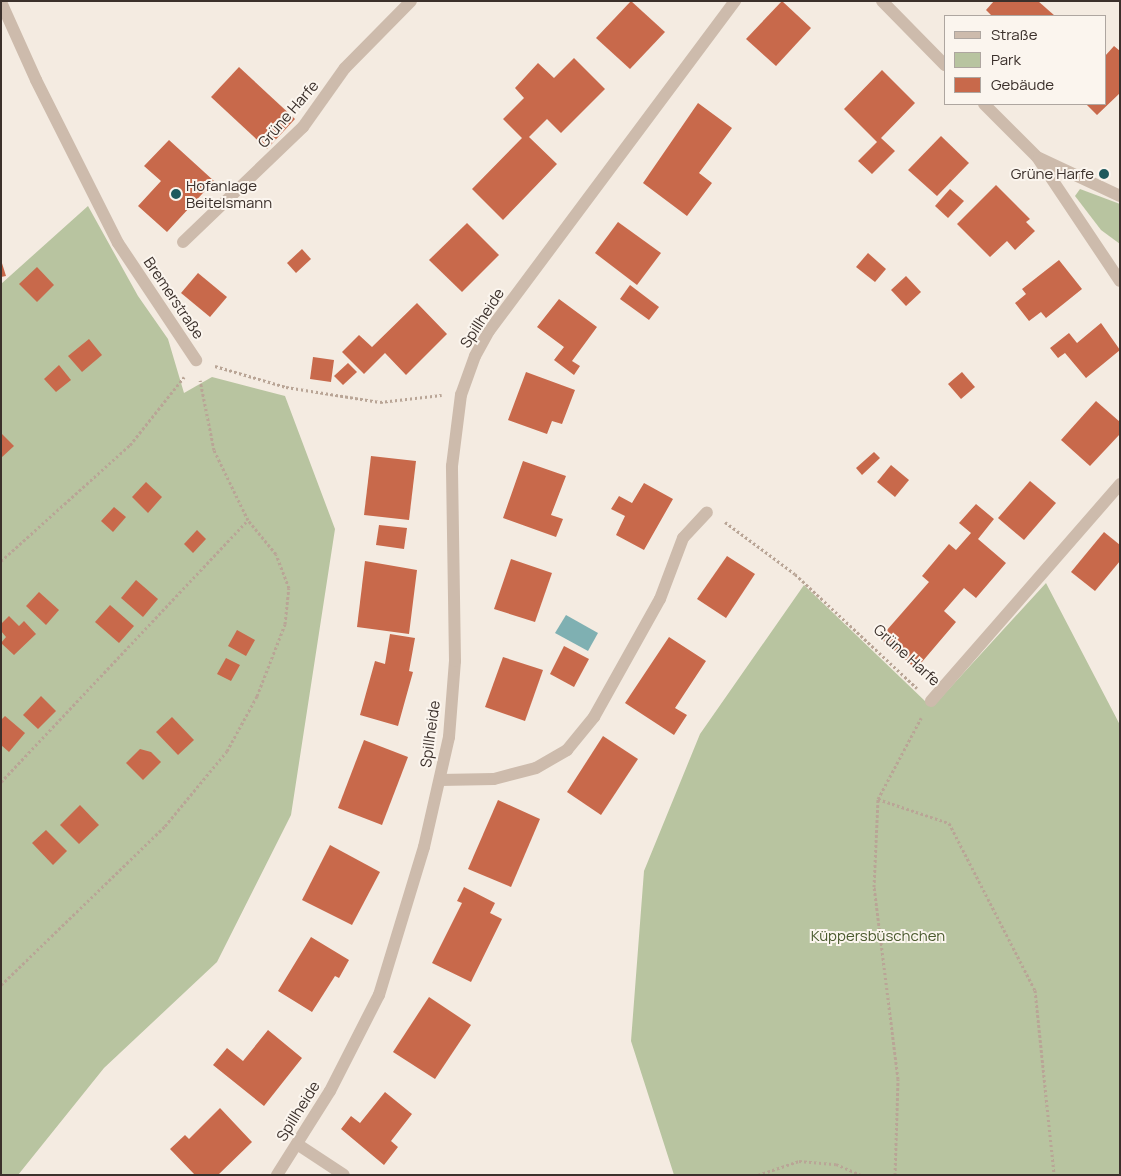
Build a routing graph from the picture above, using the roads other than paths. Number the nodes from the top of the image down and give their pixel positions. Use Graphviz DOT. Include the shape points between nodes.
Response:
graph roads {
  1 [pos="411,1"];
  2 [pos="735,1"];
  3 [pos="882,1"];
  4 [pos="1,2"];
  5 [pos="944,63"];
  6 [pos="985,105"];
  7 [pos="1037,157"];
  8 [pos="1120,196"];
  9 [pos="183,242"];
  10 [pos="1118,273"];
  11 [pos="196,360"];
  12 [pos="1120,484"];
  13 [pos="707,512"];
  14 [pos="930,701"];
  15 [pos="440,780"];
  16 [pos="297,1144"];
  17 [pos="277,1175"];
  18 [pos="344,1175"];
  1 -- 9 [label="street, Grüne Harfe" via="346,68 303,127"];
  2 -- 15 [label="street, Spillheide" via="489,331 475,356 462,395 450,508 455,661 449,737"];
  3 -- 5 [label="street"];
  4 -- 11 [label="street, Bremerstraße" via="36,80 118,243"];
  6 -- 7 [label="street"];
  7 -- 8 [label="street"];
  7 -- 10 [label="street"];
  12 -- 14 [label="street, Grüne Harfe"];
  13 -- 15 [label="street, Spillheide" via="683,538 656,608 594,717 567,750 536,768 494,779"];
  15 -- 16 [label="street, Spillheide" via="424,847 379,995 330,1091"];
  16 -- 17 [label="street, Spillheide"];
  16 -- 18 [label="street"];
}
